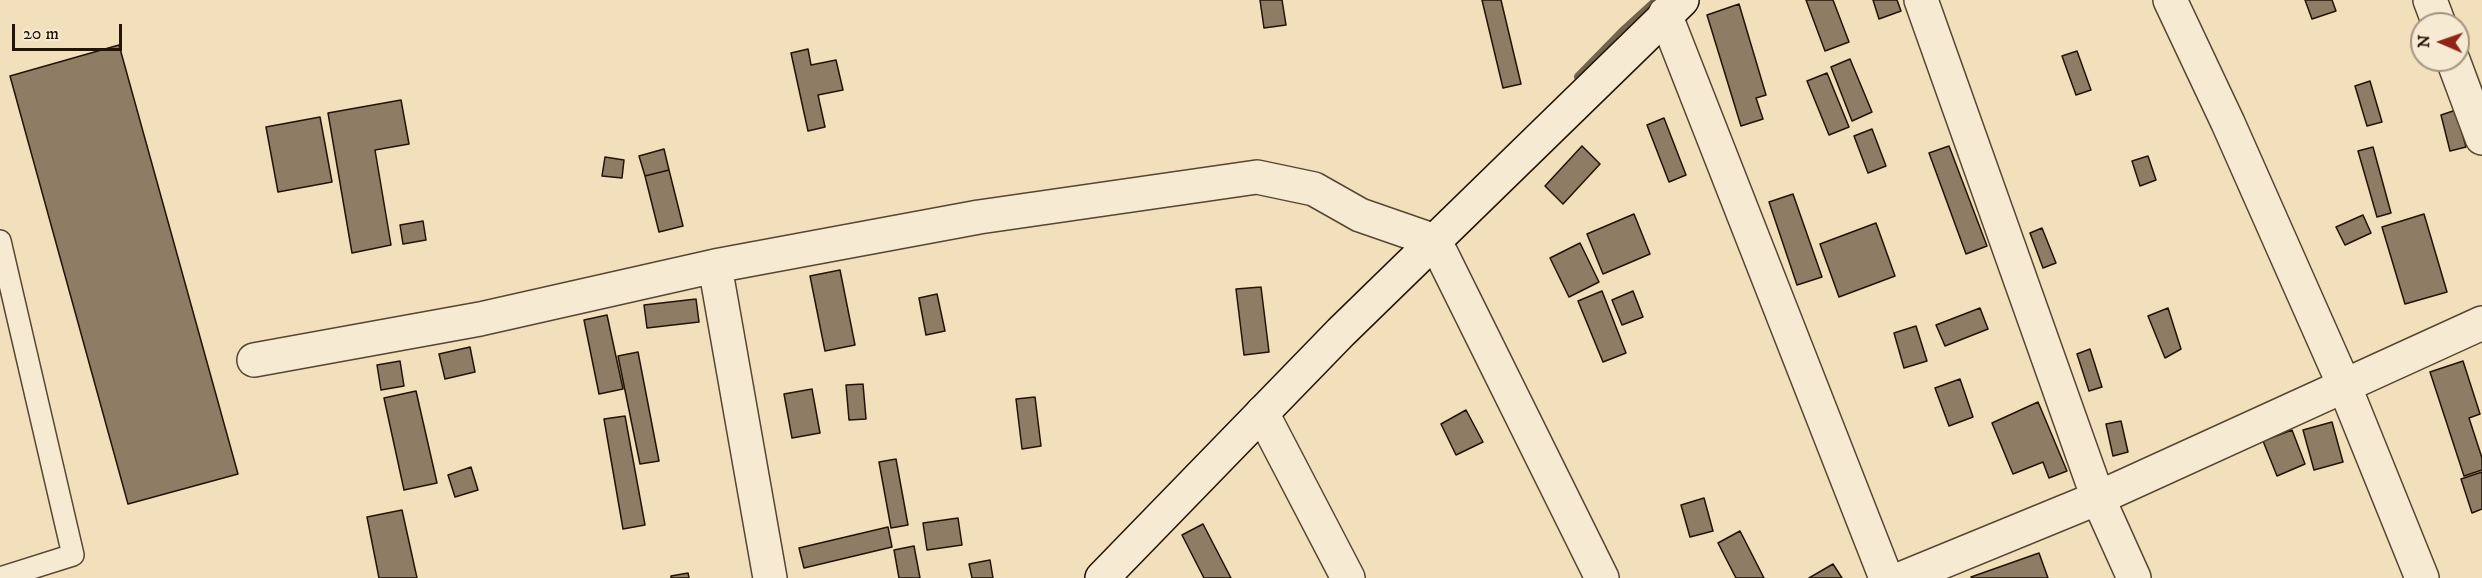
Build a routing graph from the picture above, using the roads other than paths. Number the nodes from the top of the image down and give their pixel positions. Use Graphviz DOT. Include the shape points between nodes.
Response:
graph roads {
  1 [pos="1921,0"];
  2 [pos="2170,0"];
  3 [pos="1674,7"];
  4 [pos="2457,72"];
  5 [pos="2482,138"];
  6 [pos="0,241"];
  7 [pos="1436,241"];
  8 [pos="715,266"];
  9 [pos="2482,323"];
  10 [pos="254,360"];
  11 [pos="2344,385"];
  12 [pos="1262,413"];
  13 [pos="2098,498"];
  14 [pos="0,578"];
  15 [pos="770,578"];
  16 [pos="1102,578"];
  17 [pos="1348,578"];
  18 [pos="1602,578"];
  19 [pos="1886,578"];
  20 [pos="1903,578"];
  21 [pos="2134,578"];
  22 [pos="2422,578"];
  1 -- 13 [label="street"];
  2 -- 11 [label="street"];
  3 -- 7 [label="street"];
  3 -- 19 [label="street"];
  4 -- 5 [label="street"];
  6 -- 14 [label="lane" via="73,555"];
  7 -- 8 [label="street" via="1360,214 1314,189 1257,177 979,217"];
  7 -- 12 [label="street"];
  7 -- 18 [label="street"];
  8 -- 10 [label="street" via="480,319"];
  8 -- 15 [label="street"];
  9 -- 11 [label="street"];
  11 -- 13 [label="street"];
  11 -- 22 [label="street"];
  12 -- 16 [label="street"];
  12 -- 17 [label="street"];
  13 -- 20 [label="street"];
  13 -- 21 [label="street"];
}
